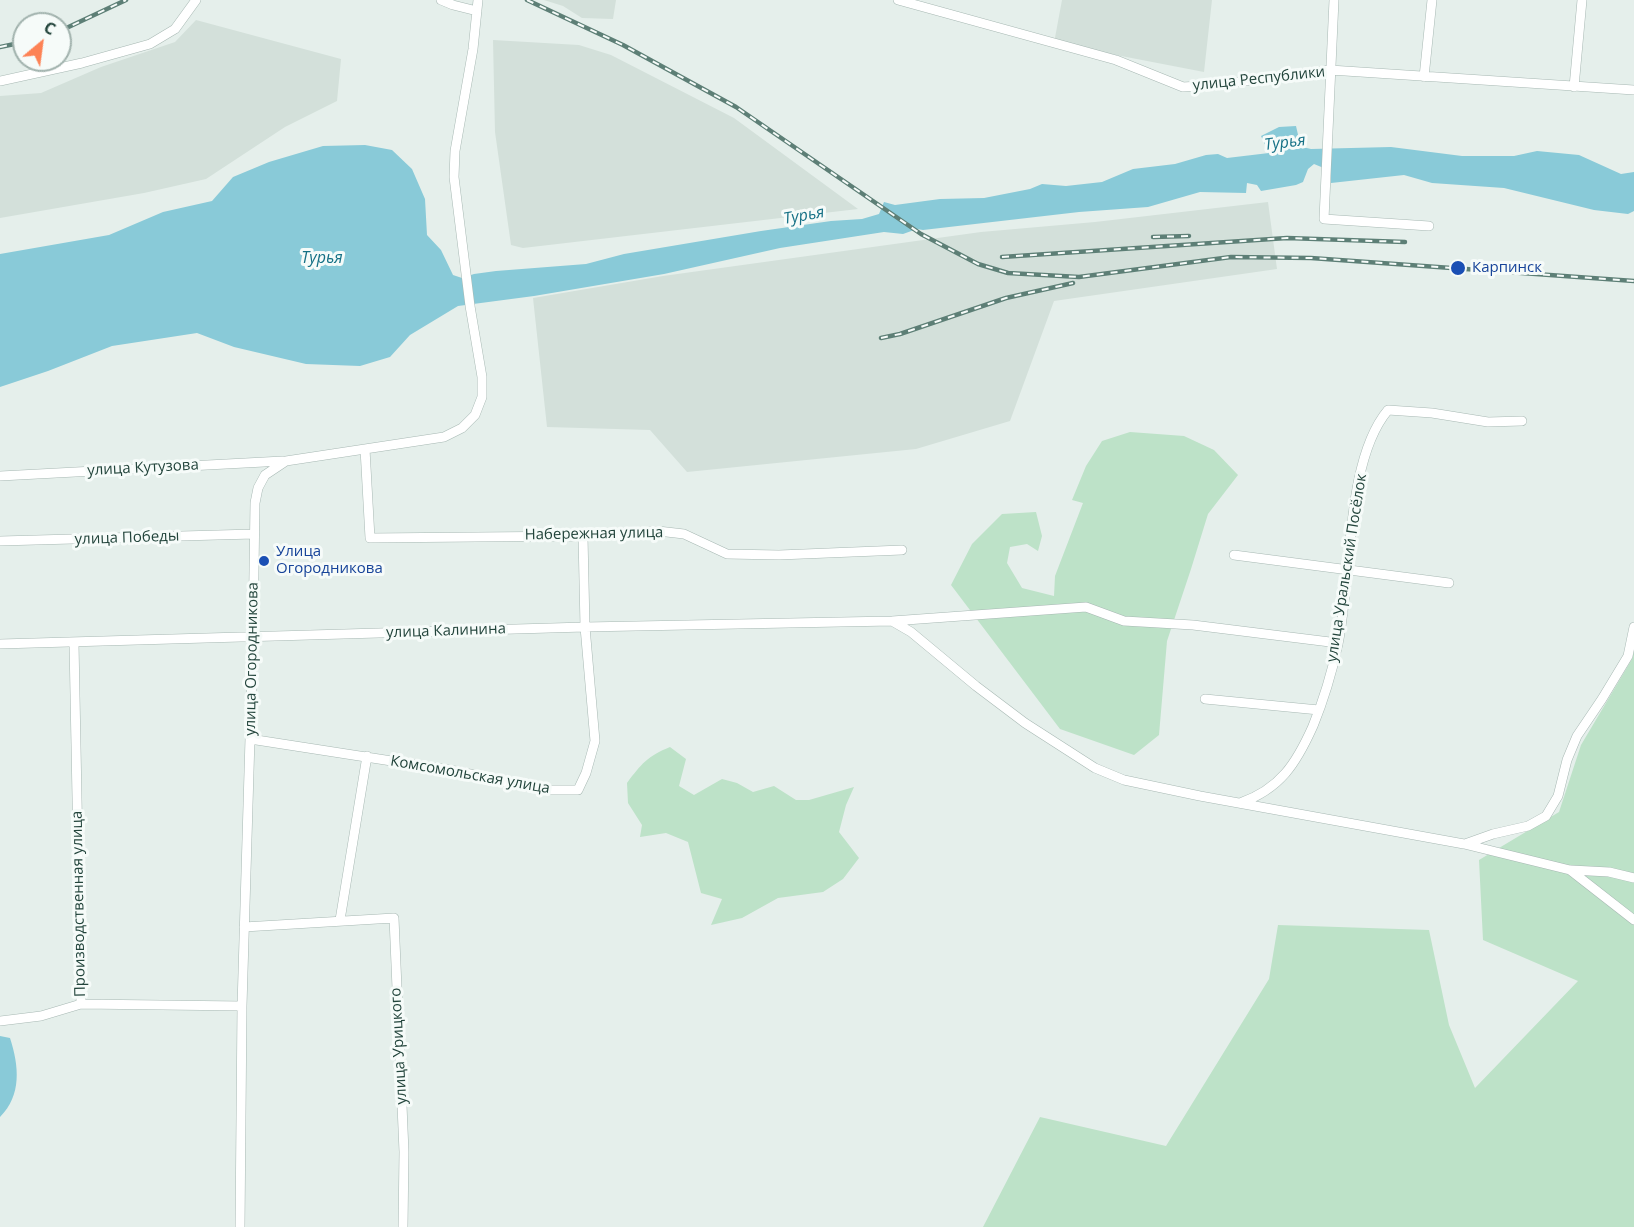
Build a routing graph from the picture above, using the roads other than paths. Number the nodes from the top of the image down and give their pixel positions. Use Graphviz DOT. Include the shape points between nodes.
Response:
graph roads {
  1 [pos="196,0"];
  2 [pos="441,0"];
  3 [pos="478,0"];
  4 [pos="898,0"];
  5 [pos="1334,0"];
  6 [pos="1432,0"];
  7 [pos="1582,0"];
  8 [pos="477,11"];
  9 [pos="1330,70"];
  10 [pos="1424,77"];
  11 [pos="0,81"];
  12 [pos="1574,87"];
  13 [pos="1634,90"];
  14 [pos="1430,226"];
  15 [pos="1522,421"];
  16 [pos="365,449"];
  17 [pos="286,461"];
  18 [pos="0,476"];
  19 [pos="254,534"];
  20 [pos="583,536"];
  21 [pos="0,541"];
  22 [pos="902,550"];
  23 [pos="1234,555"];
  24 [pos="1348,570"];
  25 [pos="1449,583"];
  26 [pos="892,621"];
  27 [pos="585,627"];
  28 [pos="1634,627"];
  29 [pos="253,638"];
  30 [pos="74,643"];
  31 [pos="1338,643"];
  32 [pos="0,644"];
  33 [pos="1205,699"];
  34 [pos="1319,710"];
  35 [pos="250,739"];
  36 [pos="368,756"];
  37 [pos="1238,803"];
  38 [pos="1464,844"];
  39 [pos="1570,870"];
  40 [pos="1634,878"];
  41 [pos="340,920"];
  42 [pos="1634,920"];
  43 [pos="244,927"];
  44 [pos="81,1004"];
  45 [pos="242,1006"];
  46 [pos="0,1021"];
  47 [pos="240,1227"];
  48 [pos="402,1227"];
  1 -- 11 [label="street" via="176,28 150,44"];
  2 -- 8 [label="street"];
  3 -- 8 [label="street, улица Огородникова"];
  4 -- 9 [label="street, улица Республики" via="1116,60 1183,87"];
  5 -- 9 [label="street"];
  6 -- 10 [label="street"];
  7 -- 12 [label="street"];
  8 -- 16 [label="street, улица Огородникова" via="454,177 482,397 475,415 462,428 444,437"];
  9 -- 10 [label="street, улица Республики"];
  9 -- 14 [label="street" via="1324,219"];
  10 -- 12 [label="street, улица Республики"];
  12 -- 13 [label="street, улица Республики"];
  15 -- 24 [label="street, улица Уральский Посёлок" via="1488,422 1388,410 1378,422 1358,482"];
  16 -- 17 [label="street, улица Огородникова"];
  16 -- 20 [label="street, Набережная улица" via="370,538"];
  17 -- 18 [label="street, улица Кутузова"];
  17 -- 19 [label="street, улица Огородникова" via="264,475 258,488"];
  19 -- 21 [label="street, улица Победы"];
  19 -- 29 [label="street, улица Огородникова"];
  20 -- 22 [label="street, Набережная улица" via="658,531 684,534 727,554"];
  20 -- 27 [label="street, Комсомольская улица"];
  23 -- 24 [label="street"];
  24 -- 25 [label="street"];
  24 -- 31 [label="street, улица Уральский Посёлок"];
  26 -- 27 [label="street, улица Калинина"];
  26 -- 31 [label="street, улица Калинина" via="1086,607 1124,621 1193,625"];
  26 -- 37 [label="street" via="1025,723 1095,768 1124,780"];
  27 -- 29 [label="street, улица Калинина"];
  27 -- 36 [label="street, Комсомольская улица" via="595,741 579,790 544,790"];
  28 -- 38 [label="street" via="1628,656 1576,736 1558,796 1546,816 1528,826"];
  29 -- 30 [label="street, улица Калинина"];
  29 -- 35 [label="street, улица Огородникова"];
  30 -- 32 [label="street, улица Калинина"];
  30 -- 44 [label="street, Производственная улица"];
  31 -- 34 [label="street, улица Уральский Посёлок"];
  33 -- 34 [label="street"];
  34 -- 37 [label="street, улица Уральский Посёлок" via="1284,776 1257,797"];
  35 -- 36 [label="street, Комсомольская улица"];
  35 -- 43 [label="street, улица Огородникова"];
  36 -- 41 [label="street"];
  37 -- 38 [label="street"];
  38 -- 39 [label="street"];
  39 -- 40 [label="street"];
  39 -- 42 [label="street"];
  41 -- 43 [label="street, улица Урицкого"];
  41 -- 48 [label="street, улица Урицкого" via="394,918 404,1152"];
  43 -- 45 [label="street, улица Огородникова"];
  44 -- 45 [label="street, Производственная улица"];
  44 -- 46 [label="street" via="41,1016"];
  45 -- 47 [label="street, улица Огородникова"];
}
